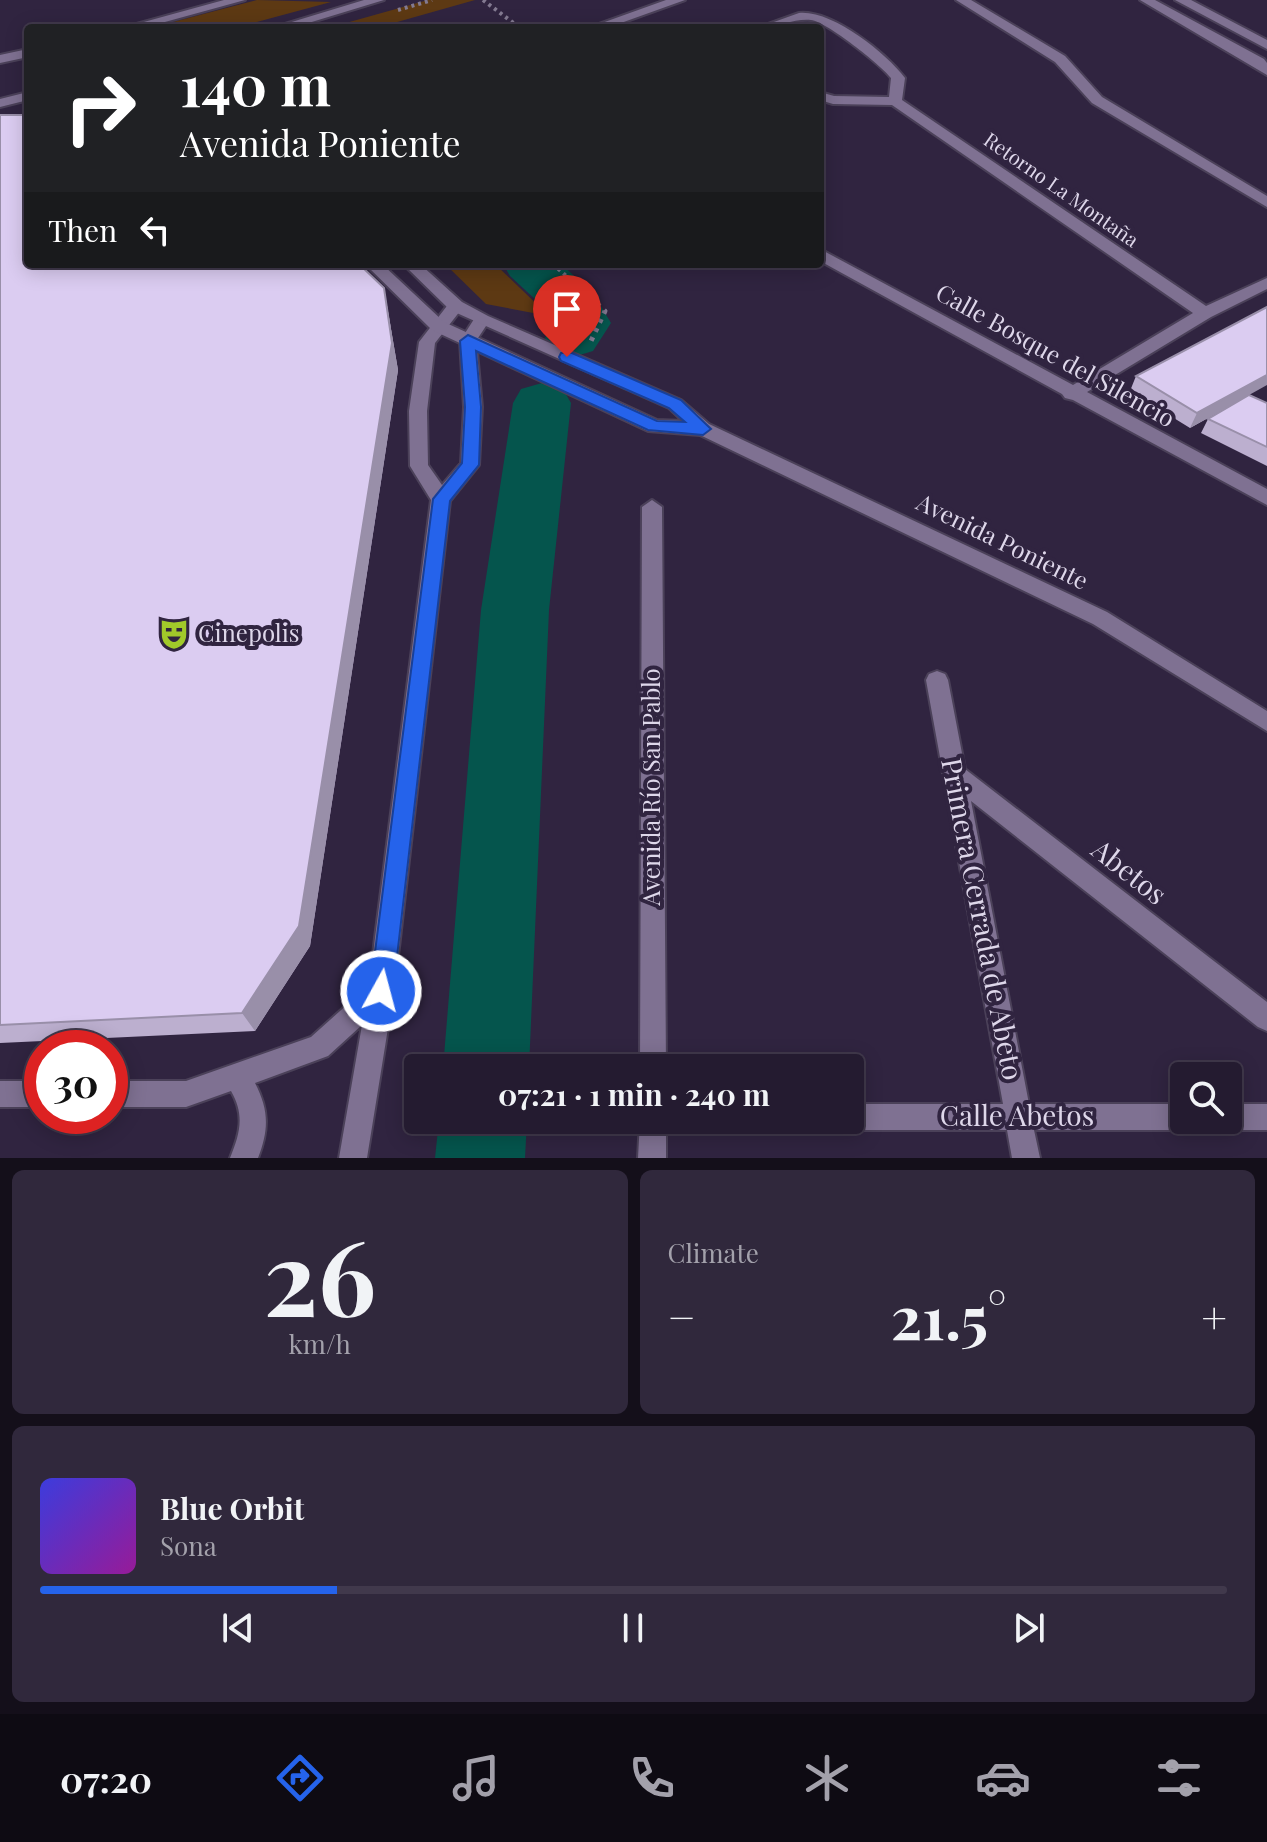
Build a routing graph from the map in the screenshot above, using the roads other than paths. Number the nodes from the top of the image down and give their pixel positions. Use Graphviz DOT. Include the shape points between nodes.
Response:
graph roads {
  1 [pos="239,0"];
  2 [pos="679,0"];
  3 [pos="962,0"];
  4 [pos="1146,0"];
  5 [pos="1181,0"];
  6 [pos="370,1"];
  7 [pos="144,24"];
  8 [pos="292,24"];
  9 [pos="606,24"];
  10 [pos="774,24"];
  11 [pos="1267,45"];
  12 [pos="24,54"];
  13 [pos="0,59"];
  14 [pos="1267,71"];
  15 [pos="24,97"];
  16 [pos="824,97"];
  17 [pos="895,101"];
  18 [pos="0,103"];
  19 [pos="1267,202"];
  20 [pos="824,256"];
  21 [pos="377,268"];
  22 [pos="415,268"];
  23 [pos="1267,283"];
  24 [pos="456,306"];
  25 [pos="1205,313"];
  26 [pos="482,320"];
  27 [pos="438,326"];
  28 [pos="468,341"];
  29 [pos="1071,394"];
  30 [pos="703,429"];
  31 [pos="1267,498"];
  32 [pos="441,499"];
  33 [pos="652,507"];
  34 [pos="937,680"];
  35 [pos="1267,722"];
  36 [pos="954,774"];
  37 [pos="381,991"];
  38 [pos="1267,1018"];
  39 [pos="653,1054"];
  40 [pos="237,1077"];
  41 [pos="0,1094"];
  42 [pos="24,1094"];
  43 [pos="128,1094"];
  44 [pos="1019,1116"];
  45 [pos="864,1117"];
  46 [pos="1170,1117"];
  47 [pos="1242,1117"];
  48 [pos="1267,1117"];
  49 [pos="653,1134"];
  50 [pos="244,1158"];
  51 [pos="353,1158"];
  52 [pos="652,1158"];
  53 [pos="1026,1158"];
  1 -- 7 [label="street"];
  2 -- 9 [label="street"];
  3 -- 19 [label="street" via="1060,59 1097,100"];
  4 -- 14 [label="street"];
  5 -- 11 [label="street"];
  6 -- 8 [label="street"];
  10 -- 17 [label="street" via="796,16 821,18 886,63 898,78"];
  12 -- 13 [label="street"];
  15 -- 18 [label="street"];
  16 -- 17 [label="street"];
  17 -- 25 [label="street, Retorno La Montaña"];
  20 -- 29 [label="street, Calle Bosque del Silencio"];
  21 -- 27 [label="street, Avenida Poniente"];
  22 -- 24 [label="street, Avenida Poniente"];
  23 -- 25 [label="street"];
  24 -- 26 [label="street, Avenida Poniente"];
  24 -- 27 [label="street"];
  25 -- 29 [label="street"];
  26 -- 28 [label="street"];
  26 -- 30 [label="street, Avenida Poniente" via="675,404"];
  27 -- 28 [label="street, Avenida Poniente"];
  27 -- 32 [label="street" via="427,342 418,411 419,466"];
  28 -- 30 [label="street, Avenida Poniente" via="654,426"];
  28 -- 32 [label="street" via="470,465"];
  29 -- 31 [label="street, Calle Bosque del Silencio"];
  30 -- 35 [label="street, Avenida Poniente" via="1100,618"];
  32 -- 37 [label="street"];
  33 -- 39 [label="street, Avenida Río San Pablo"];
  34 -- 36 [label="street, Primera Cerrada de Abeto"];
  36 -- 38 [label="street, Abetos"];
  36 -- 44 [label="street, Primera Cerrada de Abeto"];
  37 -- 40 [label="street" via="319,1047"];
  37 -- 51 [label="street"];
  40 -- 43 [label="street" via="186,1094"];
  40 -- 50 [label="street" via="254,1103 254,1138"];
  41 -- 42 [label="street"];
  44 -- 45 [label="street, Calle Abetos"];
  44 -- 46 [label="street, Calle Abetos"];
  44 -- 53 [label="street, Primera Cerrada de Abeto"];
  47 -- 48 [label="street"];
  49 -- 52 [label="street"];
}
